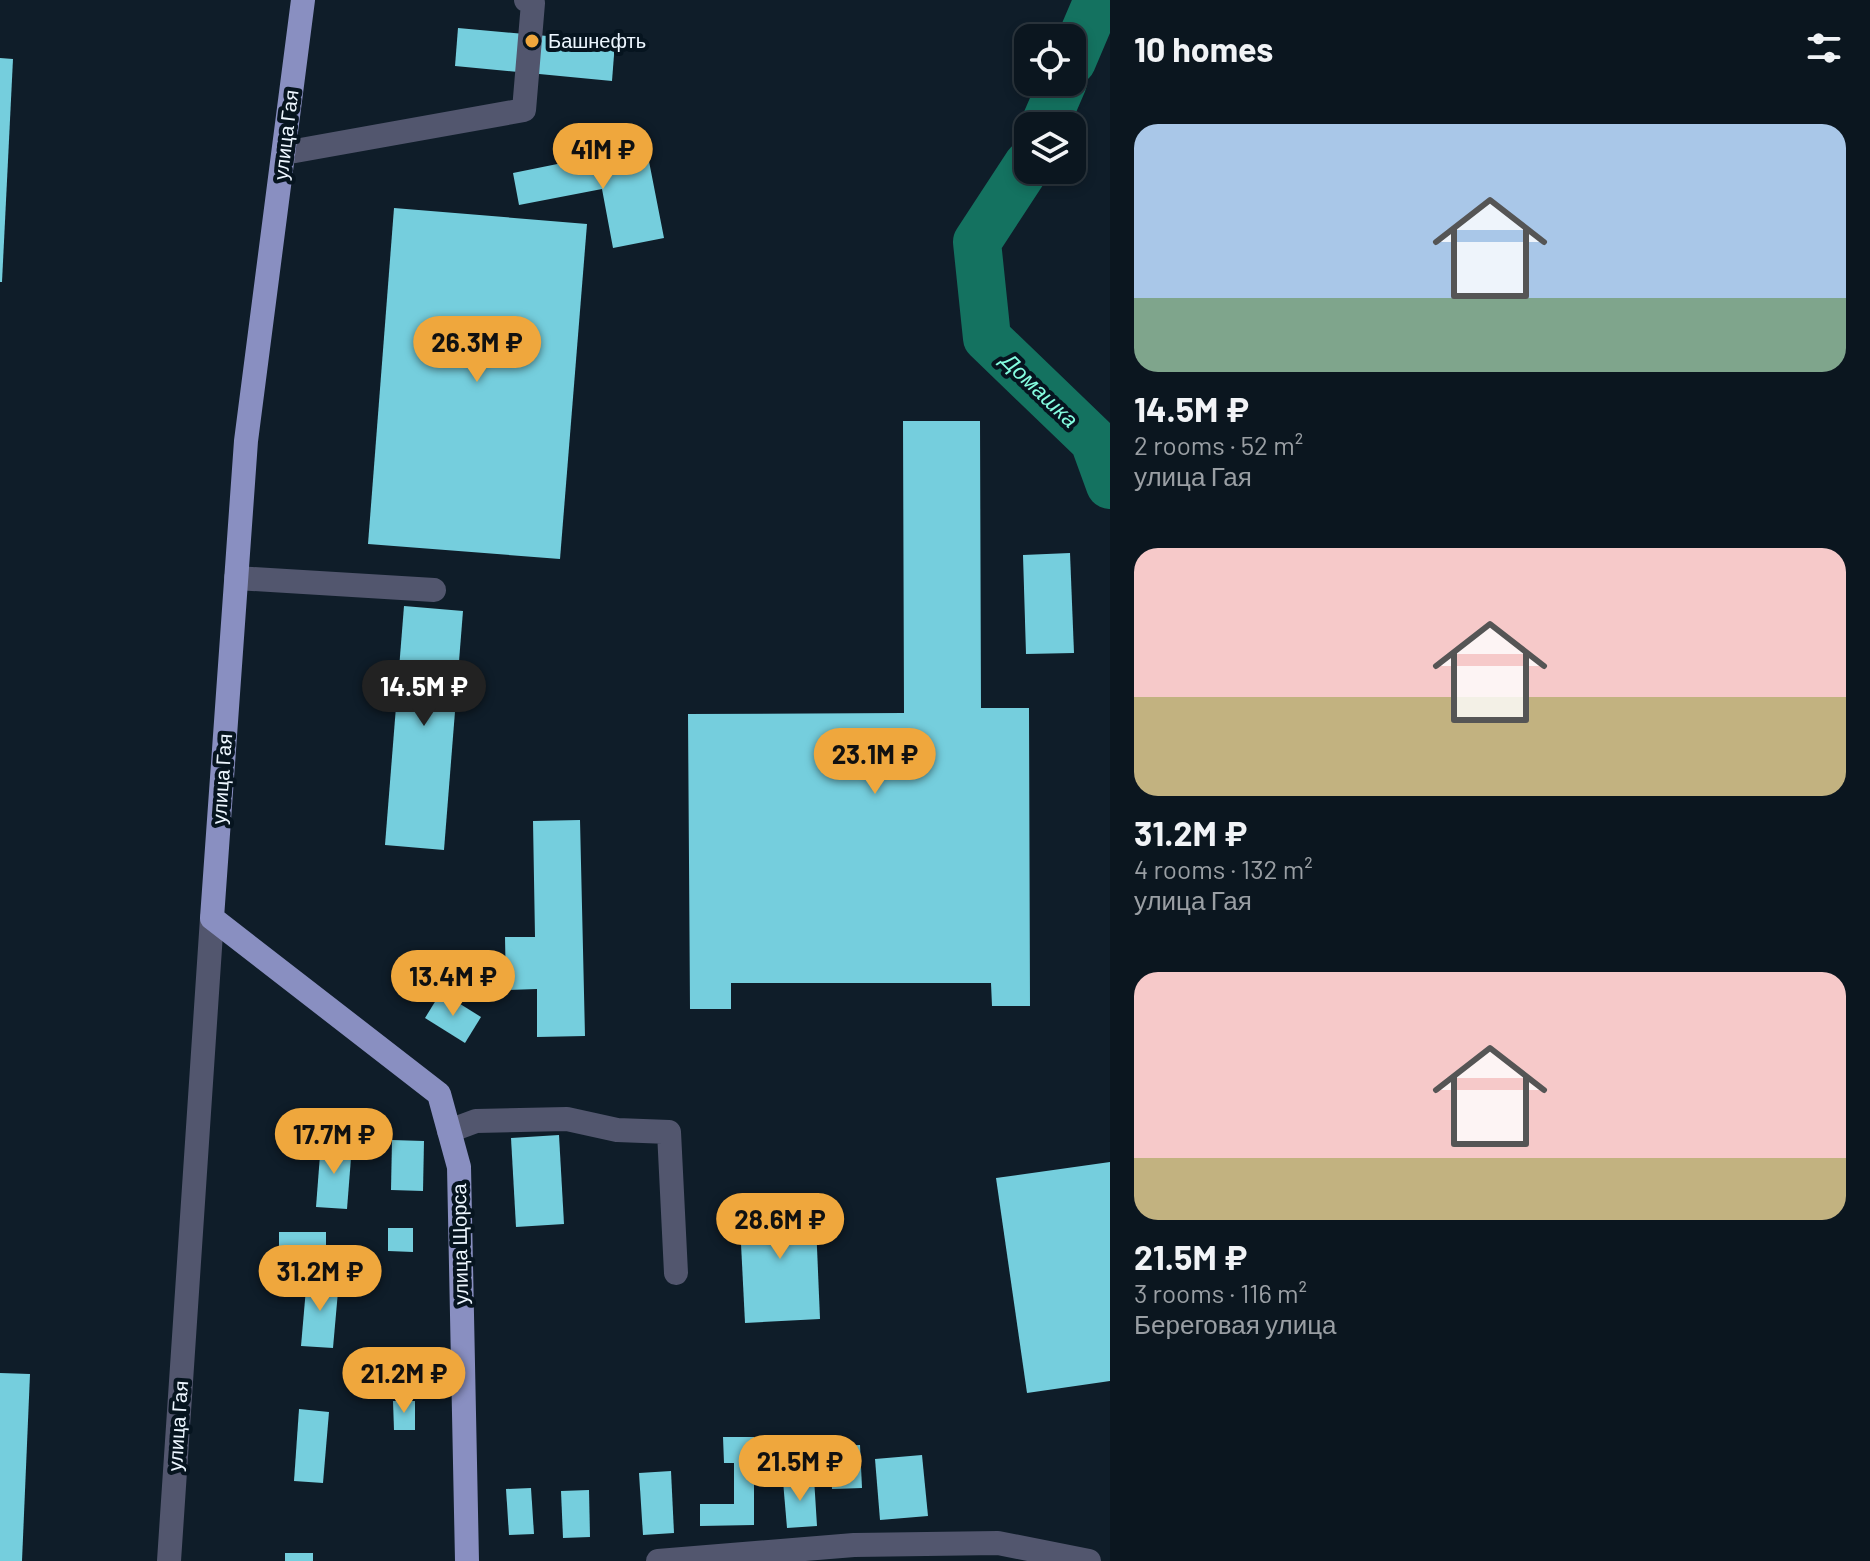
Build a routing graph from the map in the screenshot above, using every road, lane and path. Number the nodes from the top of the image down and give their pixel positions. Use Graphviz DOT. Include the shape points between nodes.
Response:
graph roads {
  1 [pos="303,0"];
  2 [pos="526,0"];
  3 [pos="284,153"];
  4 [pos="236,578"];
  5 [pos="434,590"];
  6 [pos="212,918"];
  7 [pos="449,1131"];
  8 [pos="676,1273"];
  9 [pos="169,1561"];
  10 [pos="467,1561"];
  11 [pos="658,1561"];
  12 [pos="1089,1561"];
  1 -- 3 [label="main road, улица Гая"];
  2 -- 3 [label="street" via="533,3 524,110"];
  3 -- 4 [label="main road, улица Гая" via="246,441"];
  4 -- 5 [label="street"];
  4 -- 6 [label="main road, улица Гая"];
  6 -- 7 [label="main road, улица Щорса" via="439,1094"];
  6 -- 9 [label="street, улица Гая"];
  7 -- 8 [label="street" via="476,1121 567,1119 617,1130 669,1132"];
  7 -- 10 [label="main road, улица Щорса" via="459,1167"];
  11 -- 12 [label="street" via="854,1545 998,1543"];
}
